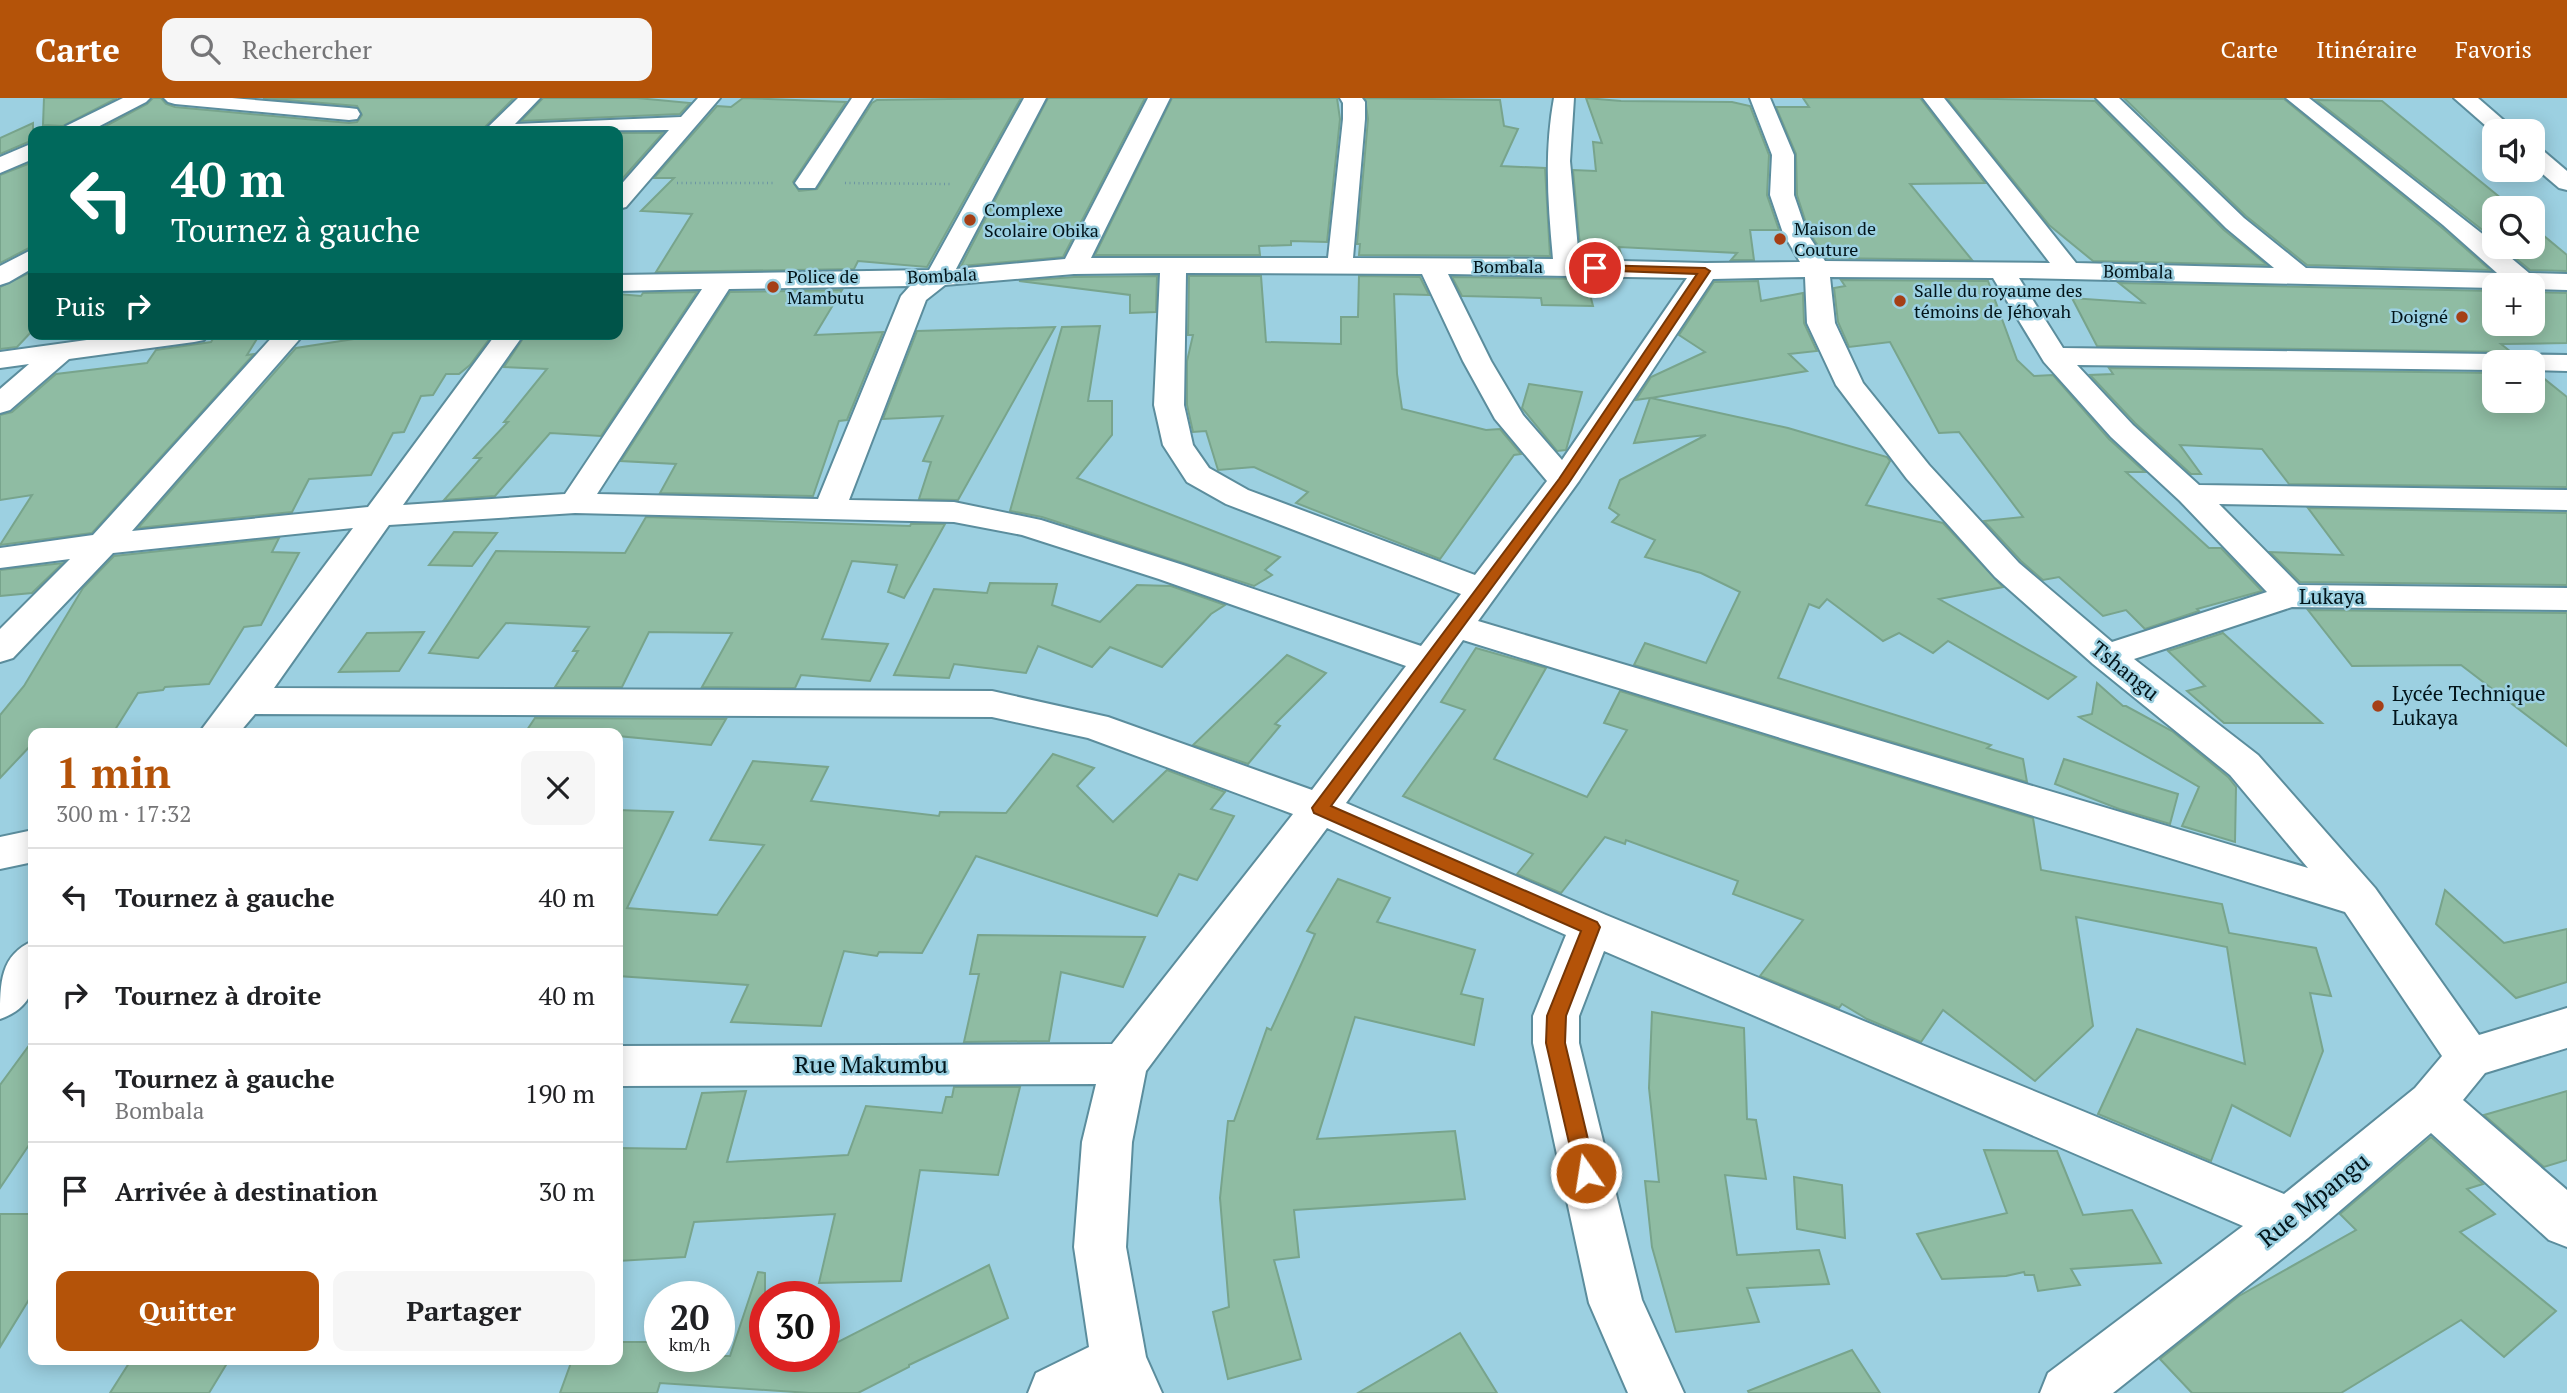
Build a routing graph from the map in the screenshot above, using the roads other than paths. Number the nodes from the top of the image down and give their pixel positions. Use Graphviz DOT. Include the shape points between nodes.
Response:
graph roads {
  1 [pos="139,98"];
  2 [pos="175,98"];
  3 [pos="304,98"];
  4 [pos="368,98"];
  5 [pos="530,98"];
  6 [pos="709,98"];
  7 [pos="862,98"];
  8 [pos="1035,98"];
  9 [pos="1159,98"];
  10 [pos="1350,98"];
  11 [pos="1564,98"];
  12 [pos="1760,98"];
  13 [pos="1933,98"];
  14 [pos="2107,98"];
  15 [pos="2296,98"];
  16 [pos="2465,98"];
  17 [pos="284,110"];
  18 [pos="349,114"];
  19 [pos="2490,119"];
  20 [pos="687,123"];
  21 [pos="85,126"];
  22 [pos="257,126"];
  23 [pos="335,126"];
  24 [pos="500,126"];
  25 [pos="621,126"];
  26 [pos="28,152"];
  27 [pos="2545,162"];
  28 [pos="0,166"];
  29 [pos="2562,173"];
  30 [pos="807,183"];
  31 [pos="623,196"];
  32 [pos="28,260"];
  33 [pos="1173,265"];
  34 [pos="1074,266"];
  35 [pos="1431,266"];
  36 [pos="1340,267"];
  37 [pos="1567,267"];
  38 [pos="1816,269"];
  39 [pos="1705,271"];
  40 [pos="2002,271"];
  41 [pos="2069,271"];
  42 [pos="2513,273"];
  43 [pos="2298,275"];
  44 [pos="0,277"];
  45 [pos="938,278"];
  46 [pos="2482,280"];
  47 [pos="721,281"];
  48 [pos="2545,282"];
  49 [pos="2567,282"];
  50 [pos="623,283"];
  51 [pos="75,340"];
  52 [pos="152,340"];
  53 [pos="285,340"];
  54 [pos="506,340"];
  55 [pos="60,353"];
  56 [pos="2054,356"];
  57 [pos="0,360"];
  58 [pos="2482,362"];
  59 [pos="2545,362"];
  60 [pos="2567,363"];
  61 [pos="0,404"];
  62 [pos="1563,481"];
  63 [pos="2191,494"];
  64 [pos="2567,500"];
  65 [pos="575,503"];
  66 [pos="830,508"];
  67 [pos="379,516"];
  68 [pos="103,544"];
  69 [pos="0,558"];
  70 [pos="1482,590"];
  71 [pos="2290,596"];
  72 [pos="2567,599"];
  73 [pos="1456,626"];
  74 [pos="0,650"];
  75 [pos="2106,656"];
  76 [pos="1429,661"];
  77 [pos="245,701"];
  78 [pos="222,728"];
  79 [pos="1320,808"];
  80 [pos="28,847"];
  81 [pos="0,853"];
  82 [pos="2360,900"];
  83 [pos="1591,927"];
  84 [pos="28,965"];
  85 [pos="0,1000"];
  86 [pos="2567,1028"];
  87 [pos="2469,1058"];
  88 [pos="1124,1064"];
  89 [pos="623,1066"];
  90 [pos="2432,1103"];
  91 [pos="2290,1221"];
  92 [pos="2567,1223"];
  93 [pos="1126,1377"];
  94 [pos="1056,1393"];
  95 [pos="1656,1393"];
  96 [pos="2068,1393"];
  1 -- 21 [label="street"];
  2 -- 17 [label="street"];
  3 -- 17 [label="street"];
  4 -- 18 [label="street"];
  5 -- 24 [label="street"];
  6 -- 20 [label="street"];
  7 -- 30 [label="street"];
  8 -- 45 [label="street"];
  9 -- 34 [label="street"];
  10 -- 36 [label="street" via="1354,119"];
  11 -- 37 [label="street" via="1556,177"];
  12 -- 38 [label="street" via="1783,155 1782,195 1795,233"];
  13 -- 41 [label="street"];
  14 -- 43 [label="street" via="2235,223"];
  15 -- 42 [label="street"];
  16 -- 19 [label="street"];
  17 -- 18 [label="street"];
  17 -- 22 [label="street"];
  18 -- 23 [label="street"];
  20 -- 25 [label="street"];
  20 -- 31 [label="street"];
  26 -- 28 [label="street"];
  27 -- 29 [label="street"];
  32 -- 44 [label="street"];
  33 -- 34 [label="street, Bombala"];
  33 -- 36 [label="street, Bombala"];
  33 -- 70 [label="street" via="1169,405 1178,445 1198,475 1237,497"];
  34 -- 45 [label="street, Bombala"];
  35 -- 36 [label="street, Bombala"];
  35 -- 37 [label="street, Bombala"];
  35 -- 62 [label="street" via="1510,419"];
  37 -- 39 [label="street, Bombala"];
  38 -- 39 [label="street, Bombala"];
  38 -- 40 [label="street, Bombala"];
  38 -- 75 [label="street, Tshangu" via="1821,323 1850,385 1918,472 2007,570"];
  39 -- 62 [label="street"];
  40 -- 41 [label="street, Bombala"];
  40 -- 56 [label="street"];
  41 -- 43 [label="street, Bombala"];
  43 -- 46 [label="street, Bombala"];
  45 -- 47 [label="street, Bombala"];
  45 -- 66 [label="street" via="914,296"];
  47 -- 50 [label="street, Bombala"];
  47 -- 65 [label="street"];
  48 -- 49 [label="street, Bombala"];
  51 -- 55 [label="street"];
  52 -- 55 [label="street"];
  53 -- 68 [label="street"];
  54 -- 67 [label="street"];
  55 -- 57 [label="street"];
  55 -- 61 [label="street"];
  56 -- 58 [label="street"];
  56 -- 63 [label="street" via="2122,431"];
  59 -- 60 [label="street"];
  62 -- 70 [label="street"];
  63 -- 64 [label="street"];
  63 -- 71 [label="street"];
  65 -- 66 [label="street"];
  65 -- 67 [label="street"];
  66 -- 76 [label="street" via="954,512 1029,527"];
  67 -- 68 [label="street"];
  67 -- 77 [label="street"];
  68 -- 69 [label="street"];
  68 -- 74 [label="street"];
  70 -- 73 [label="street"];
  71 -- 72 [label="street, Lukaya"];
  71 -- 75 [label="street, Lukaya"];
  73 -- 76 [label="street"];
  73 -- 82 [label="street"];
  75 -- 82 [label="street, Tshangu" via="2244,765"];
  76 -- 79 [label="street"];
  77 -- 78 [label="street"];
  77 -- 79 [label="street" via="992,704 1095,726"];
  79 -- 83 [label="street"];
  79 -- 88 [label="street"];
  80 -- 81 [label="street"];
  82 -- 87 [label="street, Tshangu"];
  83 -- 91 [label="street"];
  83 -- 95 [label="street" via="1556,1016 1556,1043 1616,1303"];
  84 -- 85 [label="street"];
  86 -- 87 [label="street"];
  87 -- 90 [label="street, Rue Mpangu"];
  88 -- 89 [label="street, Rue Makumbu"];
  88 -- 93 [label="street" via="1107,1142 1100,1247"];
  90 -- 91 [label="street, Rue Mpangu"];
  90 -- 92 [label="street"];
  91 -- 96 [label="street, Rue Mpangu"];
  93 -- 94 [label="street"];
}
